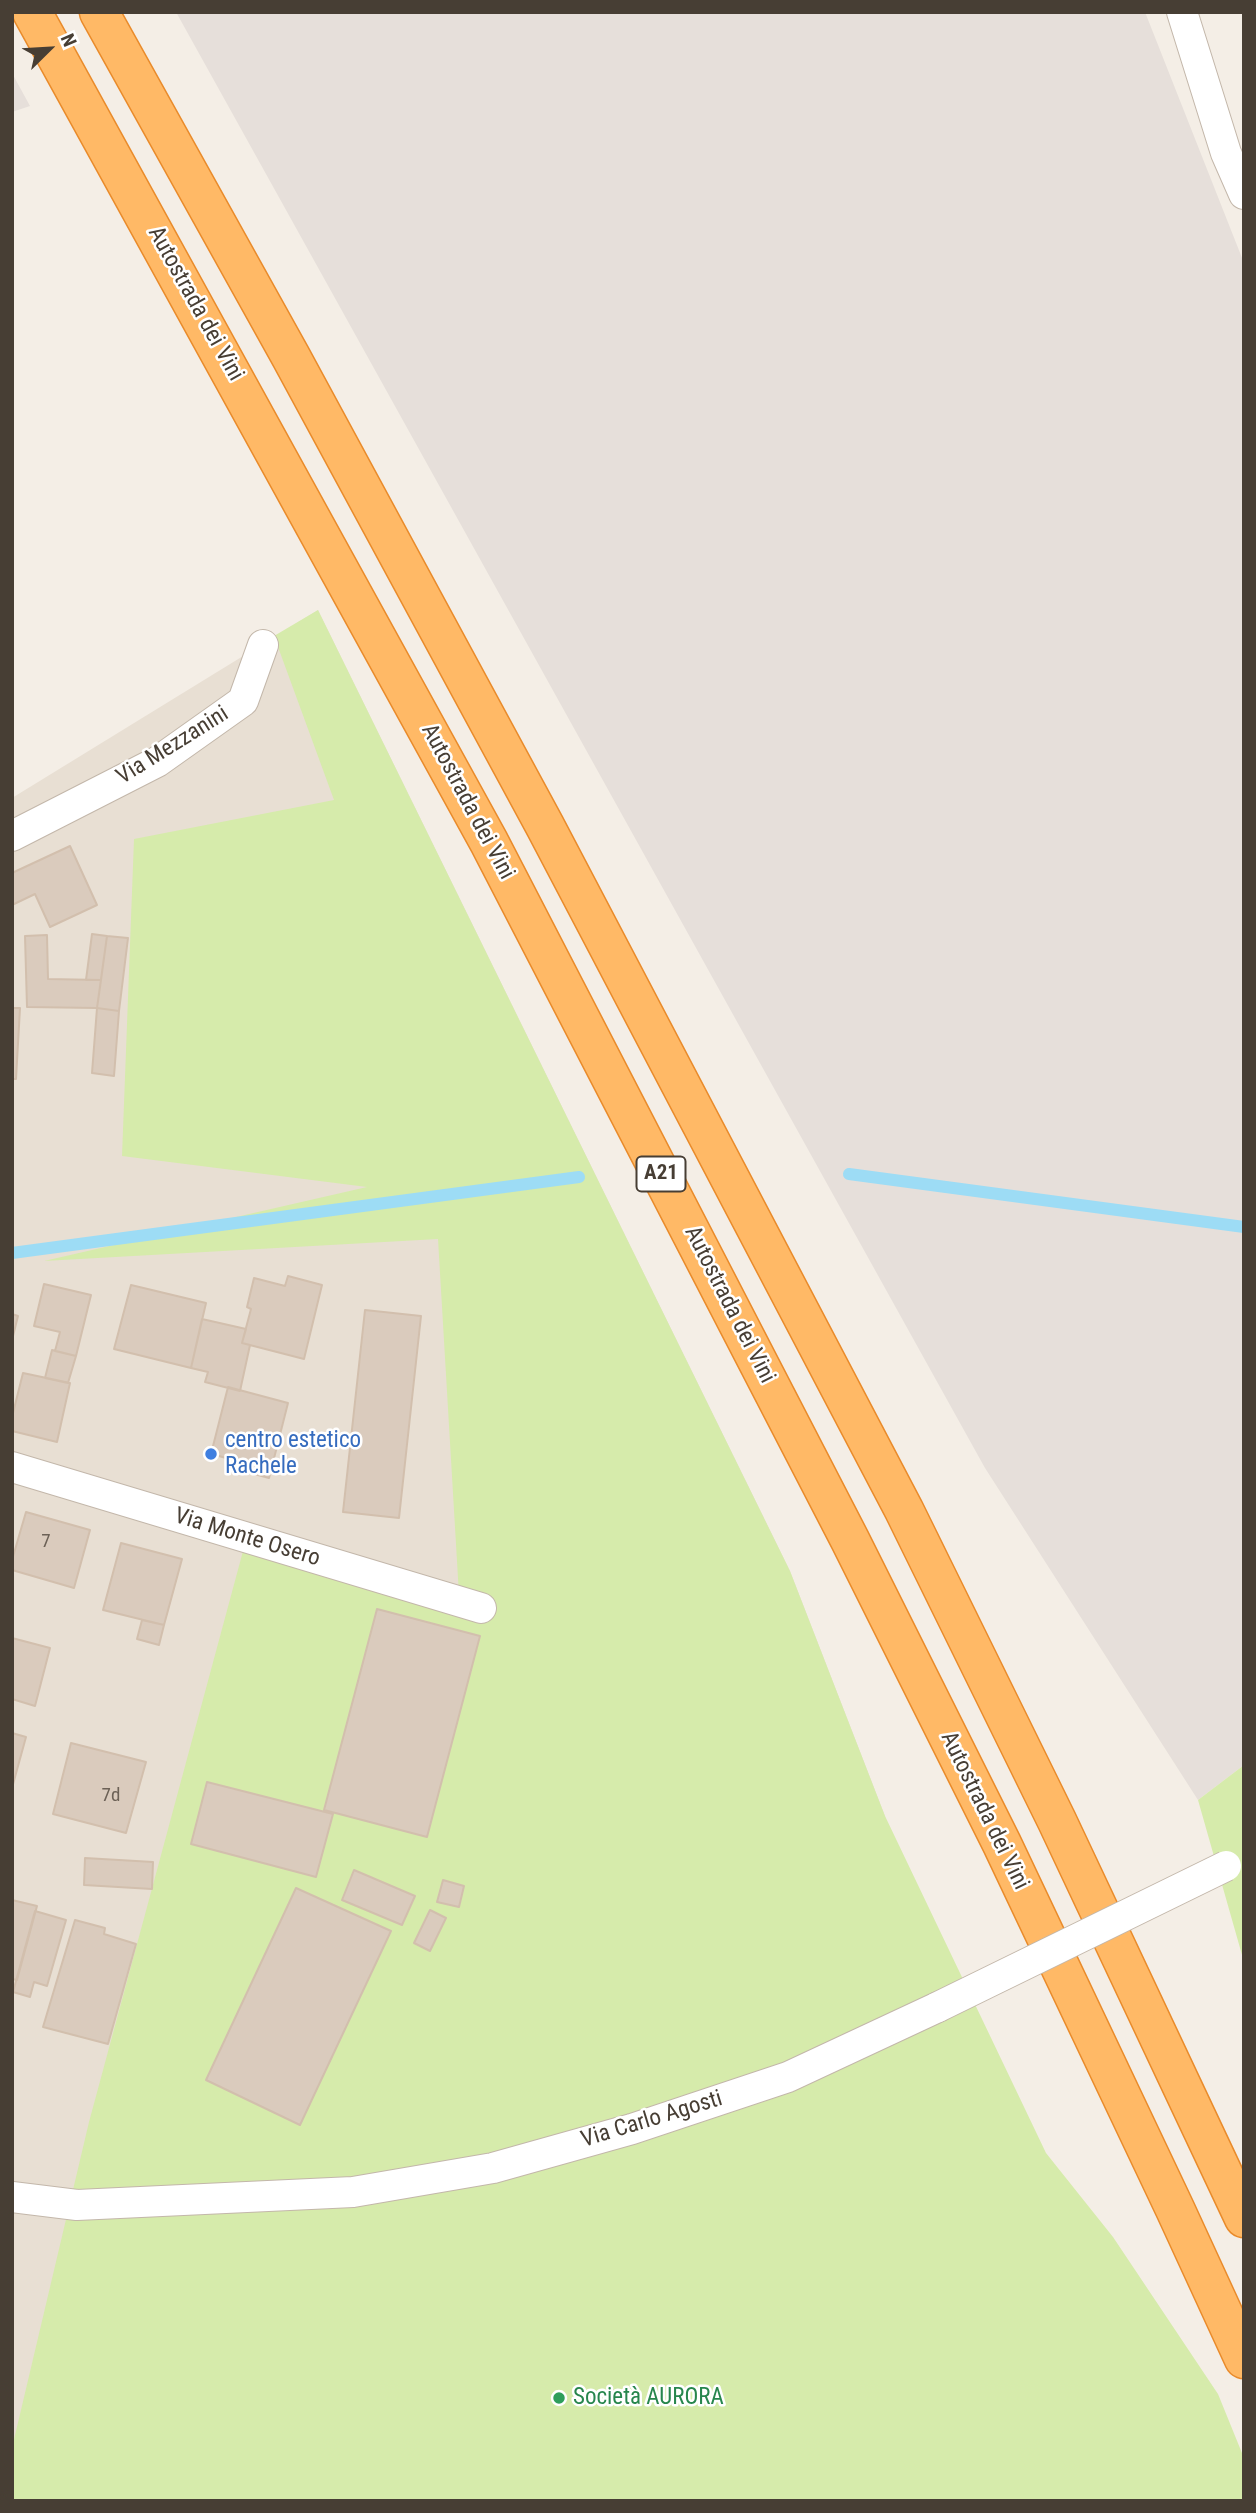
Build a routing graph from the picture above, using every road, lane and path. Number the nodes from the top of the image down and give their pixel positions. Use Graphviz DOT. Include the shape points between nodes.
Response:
graph roads {
  1 [pos="32,12"];
  2 [pos="99,12"];
  3 [pos="1182,12"];
  4 [pos="1244,194"];
  5 [pos="263,645"];
  6 [pos="12,836"];
  7 [pos="12,1467"];
  8 [pos="481,1608"];
  9 [pos="1235,1860"];
  10 [pos="12,2197"];
  11 [pos="1244,2218"];
  12 [pos="1244,2359"];
  1 -- 12 [label="highway, Autostrada dei Vini / A21" via="489,842 825,1491 1002,1844"];
  2 -- 11 [label="highway, A21" via="532,802 904,1510"];
  3 -- 4 [label="street" via="1226,153"];
  5 -- 6 [label="street, Via Mezzanini" via="243,701 157,762"];
  7 -- 8 [label="street, Via Monte Osero"];
  9 -- 10 [label="street, Via Carlo Agosti, bridge" via="788,2077 632,2129 493,2168 353,2192 77,2205"];
}
